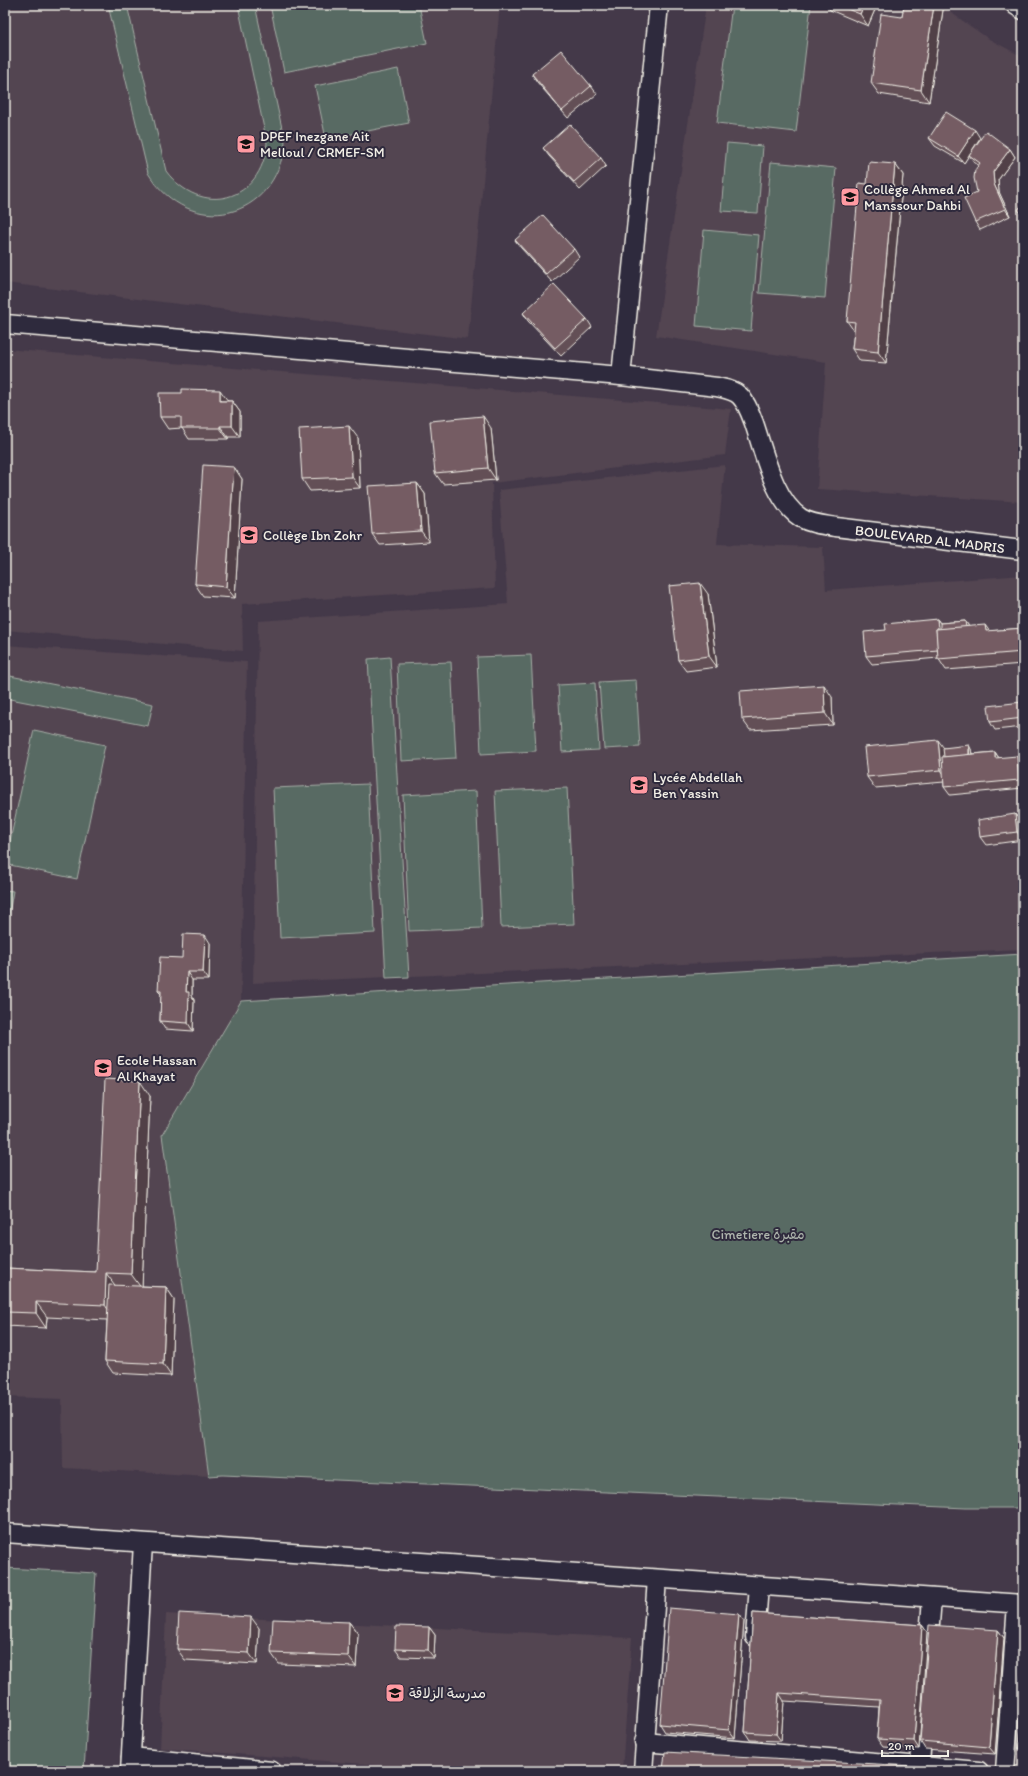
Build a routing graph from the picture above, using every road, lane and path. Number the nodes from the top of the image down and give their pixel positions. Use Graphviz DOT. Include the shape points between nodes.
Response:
graph roads {
  1 [pos="659,5"];
  2 [pos="1015,5"];
  3 [pos="1023,10"];
  4 [pos="5,324"];
  5 [pos="621,376"];
  6 [pos="1023,550"];
  7 [pos="5,1533"];
  8 [pos="143,1543"];
  9 [pos="657,1579"];
  10 [pos="759,1586"];
  11 [pos="932,1598"];
  12 [pos="1020,1604"];
  13 [pos="753,1657"];
  14 [pos="927,1662"];
  15 [pos="924,1702"];
  16 [pos="644,1742"];
  17 [pos="131,1764"];
  18 [pos="920,1765"];
  19 [pos="272,1771"];
  20 [pos="643,1771"];
  21 [pos="979,1771"];
  22 [pos="1005,1771"];
  1 -- 5 [label="street"];
  2 -- 3 [label="street"];
  4 -- 5 [label="street, BOULEVARD AL MADRIS"];
  5 -- 6 [label="street, BOULEVARD AL MADRIS" via="717,387 740,396 753,420 783,502 802,519 836,527"];
  7 -- 8 [label="street"];
  8 -- 9 [label="street"];
  8 -- 17 [label="street"];
  9 -- 10 [label="street"];
  9 -- 16 [label="street"];
  10 -- 11 [label="street"];
  10 -- 13 [label="street"];
  11 -- 12 [label="street"];
  11 -- 14 [label="street"];
  12 -- 22 [label="street"];
  15 -- 18 [label="street"];
  16 -- 18 [label="street" via="746,1743"];
  16 -- 20 [label="street"];
  17 -- 19 [label="street"];
  18 -- 21 [label="street"];
}
